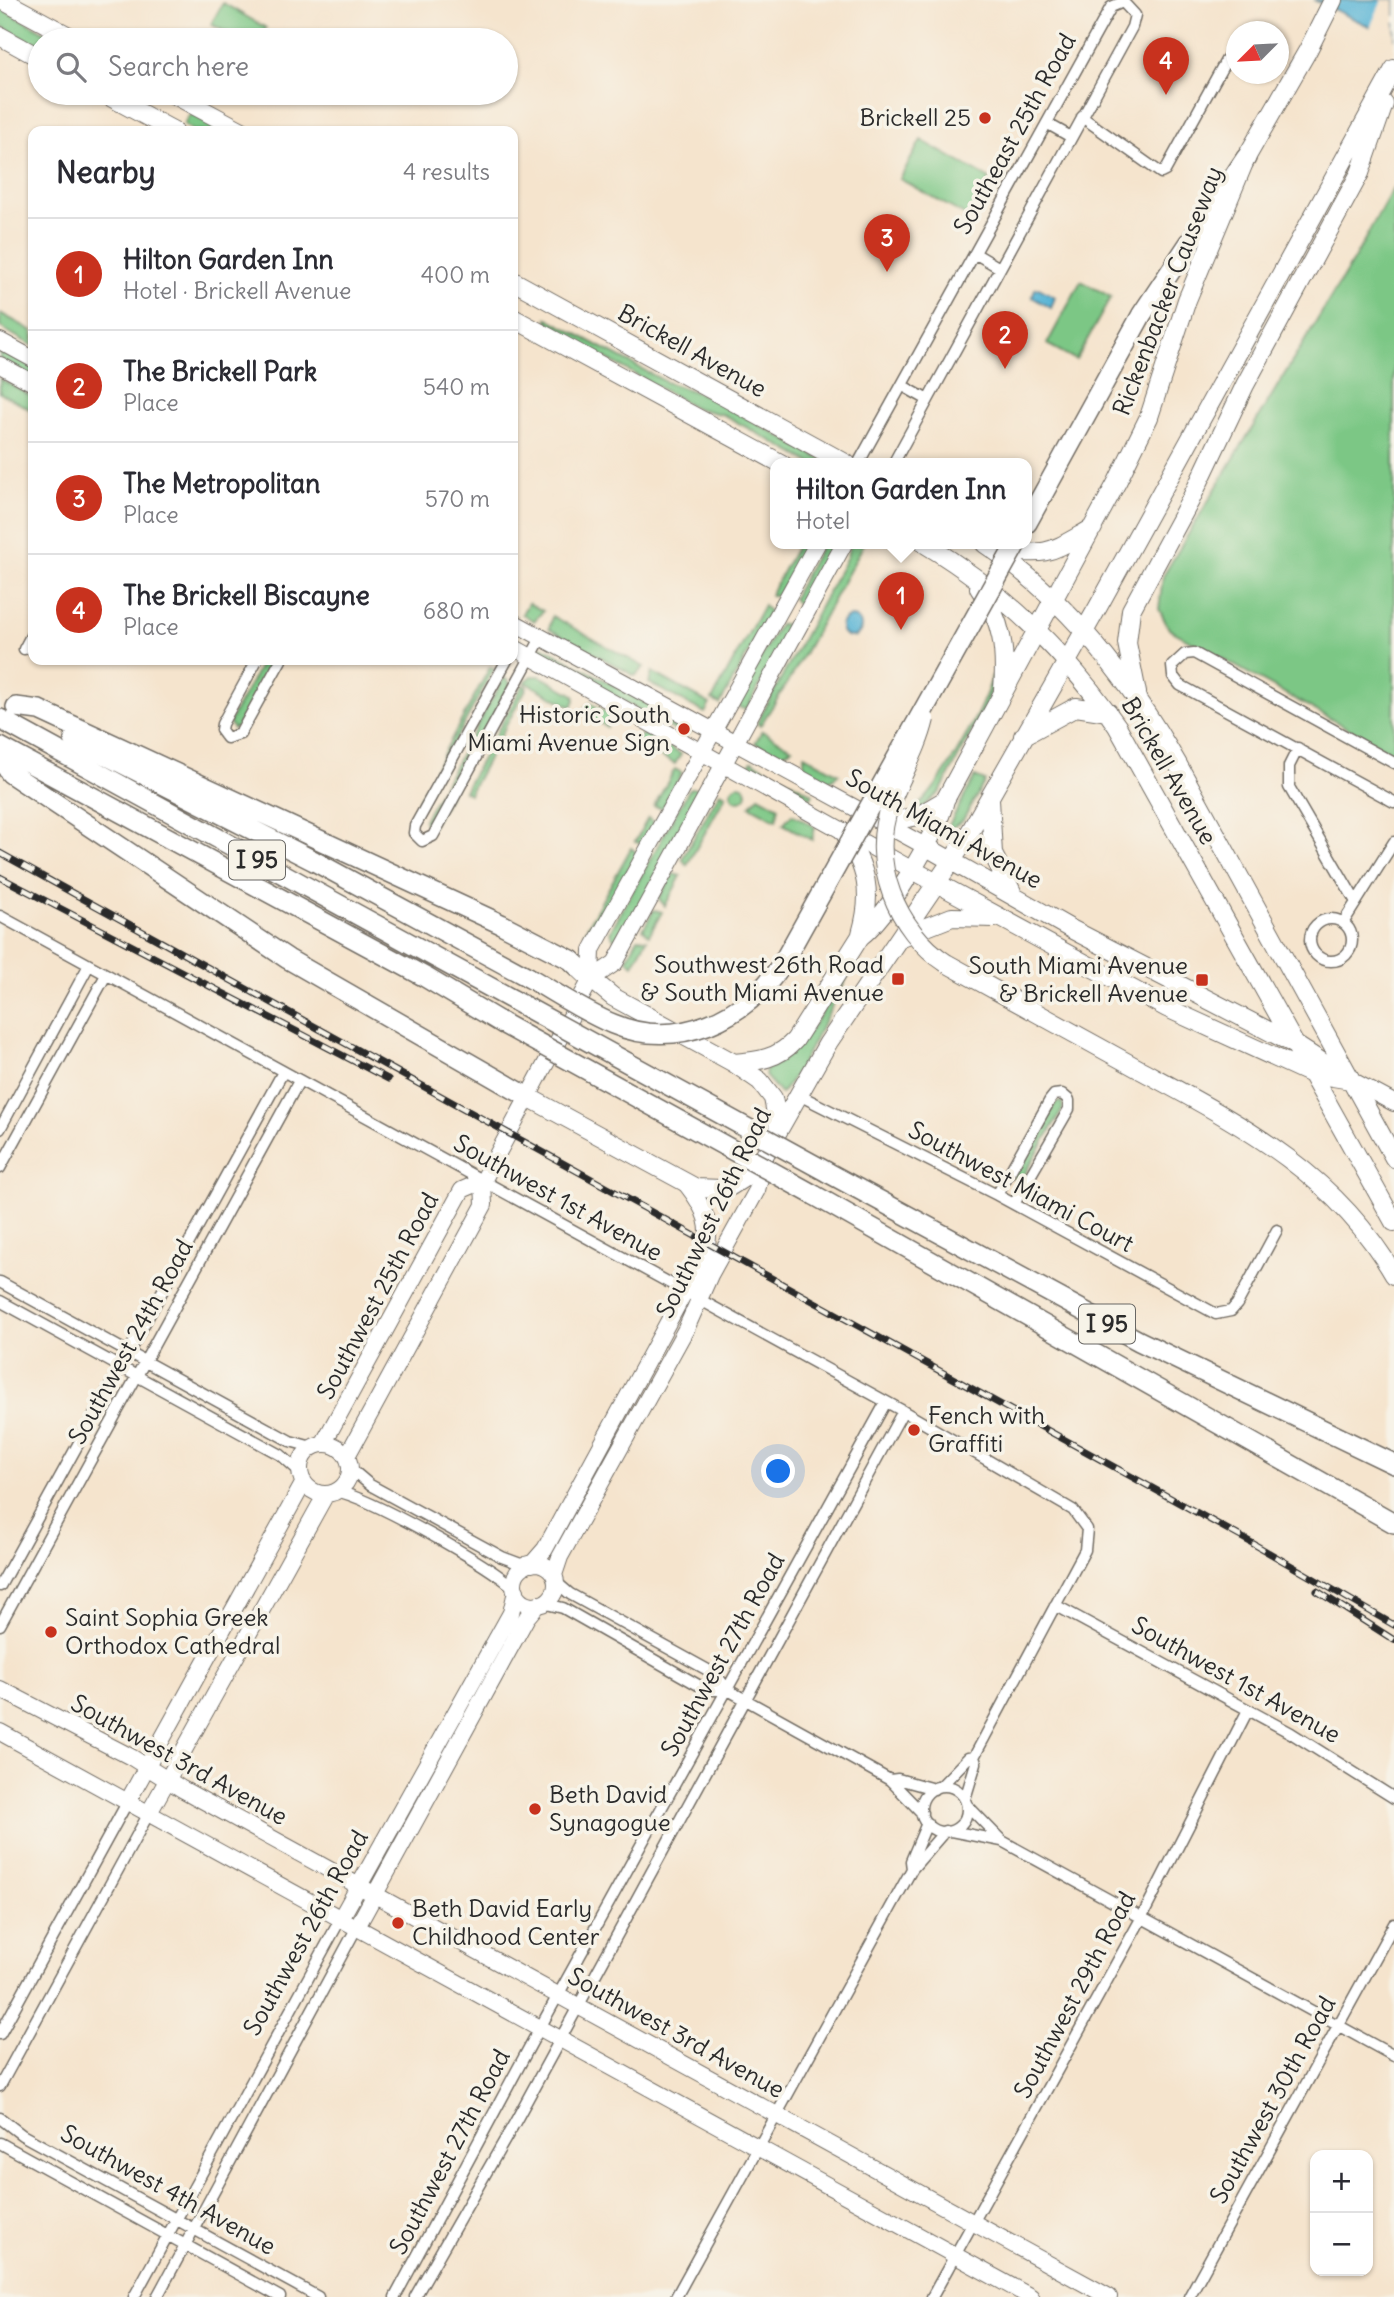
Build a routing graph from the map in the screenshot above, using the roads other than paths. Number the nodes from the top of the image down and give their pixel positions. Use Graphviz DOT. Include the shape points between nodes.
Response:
graph roads {
  1 [pos="2,0"];
  2 [pos="1333,0"];
  3 [pos="54,28"];
  4 [pos="0,36"];
  5 [pos="28,51"];
  6 [pos="1226,60"];
  7 [pos="1394,69"];
  8 [pos="1394,75"];
  9 [pos="125,105"];
  10 [pos="193,105"];
  11 [pos="1082,117"];
  12 [pos="1048,124"];
  13 [pos="165,126"];
  14 [pos="233,126"];
  15 [pos="1071,137"];
  16 [pos="1246,158"];
  17 [pos="976,254"];
  18 [pos="998,267"];
  19 [pos="518,284"];
  20 [pos="532,291"];
  21 [pos="518,313"];
  22 [pos="518,321"];
  23 [pos="0,341"];
  24 [pos="28,356"];
  25 [pos="0,365"];
  26 [pos="28,380"];
  27 [pos="903,386"];
  28 [pos="928,400"];
  29 [pos="771,458"];
  30 [pos="837,458"];
  31 [pos="861,458"];
  32 [pos="895,458"];
  33 [pos="1032,514"];
  34 [pos="1096,526"];
  35 [pos="814,549"];
  36 [pos="841,549"];
  37 [pos="933,549"];
  38 [pos="992,549"];
  39 [pos="1012,549"];
  40 [pos="1013,549"];
  41 [pos="969,573"];
  42 [pos="1054,602"];
  43 [pos="780,611"];
  44 [pos="801,624"];
  45 [pos="518,625"];
  46 [pos="1039,631"];
  47 [pos="1083,632"];
  48 [pos="541,638"];
  49 [pos="28,641"];
  50 [pos="24,649"];
  51 [pos="518,650"];
  52 [pos="531,657"];
  53 [pos="1066,659"];
  54 [pos="254,665"];
  55 [pos="278,665"];
  56 [pos="504,665"];
  57 [pos="1002,697"];
  58 [pos="8,703"];
  59 [pos="1140,703"];
  60 [pos="928,706"];
  61 [pos="1108,712"];
  62 [pos="0,719"];
  63 [pos="714,730"];
  64 [pos="1023,736"];
  65 [pos="737,743"];
  66 [pos="0,747"];
  67 [pos="1298,748"];
  68 [pos="702,752"];
  69 [pos="0,757"];
  70 [pos="1394,763"];
  71 [pos="726,766"];
  72 [pos="990,796"];
  73 [pos="945,800"];
  74 [pos="1394,802"];
  75 [pos="884,823"];
  76 [pos="844,832"];
  77 [pos="1394,842"];
  78 [pos="925,846"];
  79 [pos="951,861"];
  80 [pos="911,869"];
  81 [pos="936,883"];
  82 [pos="1015,897"];
  83 [pos="1356,902"];
  84 [pos="0,916"];
  85 [pos="1002,919"];
  86 [pos="1343,923"];
  87 [pos="860,937"];
  88 [pos="896,939"];
  89 [pos="89,965"];
  90 [pos="106,975"];
  91 [pos="591,979"];
  92 [pos="1265,992"];
  93 [pos="1232,1011"];
  94 [pos="1294,1044"];
  95 [pos="734,1063"];
  96 [pos="284,1072"];
  97 [pos="1309,1073"];
  98 [pos="1351,1080"];
  99 [pos="299,1081"];
  100 [pos="799,1095"];
  101 [pos="528,1097"];
  102 [pos="1394,1103"];
  103 [pos="0,1129"];
  104 [pos="779,1129"];
  105 [pos="1394,1157"];
  106 [pos="765,1158"];
  107 [pos="0,1168"];
  108 [pos="483,1181"];
  109 [pos="687,1185"];
  110 [pos="997,1195"];
  111 [pos="1014,1204"];
  112 [pos="1394,1222"];
  113 [pos="1277,1230"];
  114 [pos="1394,1275"];
  115 [pos="0,1282"];
  116 [pos="693,1296"];
  117 [pos="0,1301"];
  118 [pos="128,1352"];
  119 [pos="145,1361"];
  120 [pos="120,1367"];
  121 [pos="136,1376"];
  122 [pos="886,1402"];
  123 [pos="903,1411"];
  124 [pos="318,1445"];
  125 [pos="348,1462"];
  126 [pos="1394,1464"];
  127 [pos="302,1477"];
  128 [pos="331,1492"];
  129 [pos="1394,1523"];
  130 [pos="529,1565"];
  131 [pos="555,1578"];
  132 [pos="0,1586"];
  133 [pos="515,1590"];
  134 [pos="540,1604"];
  135 [pos="1055,1605"];
  136 [pos="0,1625"];
  137 [pos="0,1689"];
  138 [pos="728,1690"];
  139 [pos="744,1699"];
  140 [pos="1248,1710"];
  141 [pos="0,1732"];
  142 [pos="974,1757"];
  143 [pos="146,1767"];
  144 [pos="890,1780"];
  145 [pos="167,1781"];
  146 [pos="937,1787"];
  147 [pos="1394,1798"];
  148 [pos="128,1801"];
  149 [pos="966,1802"];
  150 [pos="149,1813"];
  151 [pos="925,1818"];
  152 [pos="948,1831"];
  153 [pos="1002,1841"];
  154 [pos="912,1869"];
  155 [pos="360,1886"];
  156 [pos="377,1895"];
  157 [pos="1142,1917"];
  158 [pos="341,1918"];
  159 [pos="1394,1924"];
  160 [pos="358,1927"];
  161 [pos="559,1996"];
  162 [pos="578,2006"];
  163 [pos="1337,2025"];
  164 [pos="540,2028"];
  165 [pos="0,2034"];
  166 [pos="560,2039"];
  167 [pos="1394,2056"];
  168 [pos="0,2086"];
  169 [pos="777,2115"];
  170 [pos="0,2118"];
  171 [pos="0,2143"];
  172 [pos="759,2148"];
  173 [pos="177,2218"];
  174 [pos="974,2223"];
  175 [pos="195,2227"];
  176 [pos="167,2236"];
  177 [pos="185,2246"];
  178 [pos="954,2255"];
  179 [pos="134,2297"];
  180 [pos="157,2297"];
  181 [pos="280,2297"];
  182 [pos="318,2297"];
  183 [pos="395,2297"];
  184 [pos="415,2297"];
  185 [pos="676,2297"];
  186 [pos="932,2297"];
  187 [pos="1031,2297"];
  188 [pos="1109,2297"];
  189 [pos="1189,2297"];
  1 -- 3 [label="main road"];
  2 -- 16 [label="main road, Rickenbacker Causeway"];
  4 -- 5 [label="main road"];
  6 -- 11 [label="street" via="1165,172"];
  7 -- 47 [label="main road"];
  8 -- 59 [label="main road" via="1360,173 1131,610 1127,643"];
  9 -- 13 [label="main road"];
  10 -- 14 [label="main road"];
  11 -- 12 [label="street, Southeast 25th Road" via="1135,20 1123,2 1111,7"];
  11 -- 15 [label="street, Southeast 25th Road"];
  12 -- 15 [label="street"];
  12 -- 17 [label="street, Southeast 25th Road"];
  15 -- 18 [label="street, Southeast 25th Road"];
  16 -- 33 [label="highway" via="1151,298"];
  16 -- 34 [label="main road, Rickenbacker Causeway" via="1187,300 1149,417"];
  17 -- 18 [label="street"];
  17 -- 27 [label="street, Southeast 25th Road"];
  18 -- 28 [label="street, Southeast 25th Road"];
  19 -- 20 [label="main road, Brickell Avenue"];
  20 -- 21 [label="main road"];
  20 -- 30 [label="main road, Brickell Avenue"];
  22 -- 29 [label="main road"];
  23 -- 24 [label="main road"];
  25 -- 26 [label="main road"];
  27 -- 28 [label="street"];
  27 -- 31 [label="street, Southeast 25th Road"];
  28 -- 32 [label="street, Southeast 25th Road"];
  34 -- 39 [label="main road" via="1044,553"];
  34 -- 42 [label="main road, Rickenbacker Causeway"];
  35 -- 43 [label="main road"];
  36 -- 44 [label="main road"];
  37 -- 41 [label="main road, Brickell Avenue"];
  38 -- 42 [label="main road, Brickell Avenue"];
  40 -- 60 [label="highway, bridge"];
  41 -- 46 [label="main road, Brickell Avenue"];
  41 -- 57 [label="main road" via="1000,626 1005,653"];
  42 -- 46 [label="main road, Rickenbacker Causeway"];
  42 -- 47 [label="main road, Brickell Avenue"];
  43 -- 44 [label="main road"];
  43 -- 63 [label="main road"];
  44 -- 65 [label="main road"];
  45 -- 48 [label="main road, South Miami Avenue"];
  46 -- 53 [label="main road, Brickell Avenue"];
  46 -- 57 [label="main road, Rickenbacker Causeway"];
  47 -- 53 [label="main road, Southwest 26th Road"];
  47 -- 59 [label="main road, Brickell Avenue"];
  48 -- 52 [label="street"];
  48 -- 63 [label="main road, South Miami Avenue"];
  49 -- 50 [label="street"];
  51 -- 52 [label="main road, South Miami Avenue"];
  52 -- 56 [label="street" via="433,836 422,841 414,833 415,826"];
  52 -- 68 [label="main road, South Miami Avenue"];
  53 -- 61 [label="main road, Brickell Avenue"];
  53 -- 64 [label="main road, Southwest 26th Road"];
  54 -- 55 [label="street" via="222,724 228,738 240,734"];
  57 -- 73 [label="main road, Rickenbacker Causeway"];
  58 -- 60 [label="highway, bridge" via="314,861 615,1025 673,1032 715,1022 761,992 782,964 914,723"];
  58 -- 91 [label="highway" via="40,710 501,924 571,960"];
  59 -- 98 [label="main road, Brickell Avenue"];
  60 -- 114 [label="main road, bridge" via="923,729 889,808 883,849 886,877 901,914 917,937 946,963 1265,1139 1337,1201"];
  61 -- 64 [label="main road" via="1076,707"];
  61 -- 92 [label="main road, Brickell Avenue"];
  62 -- 126 [label="highway, I 95, bridge" via="1139,1341"];
  63 -- 65 [label="main road, South Miami Avenue"];
  63 -- 68 [label="main road"];
  64 -- 72 [label="main road, Southwest 26th Road"];
  65 -- 71 [label="main road"];
  65 -- 75 [label="main road, South Miami Avenue"];
  66 -- 129 [label="highway, I 95, bridge" via="425,977"];
  67 -- 70 [label="street, Brickell Avenue" via="1180,685 1173,676 1174,663 1194,653"];
  67 -- 74 [label="street, Brickell Avenue"];
  67 -- 83 [label="street" via="1287,781"];
  68 -- 71 [label="main road, South Miami Avenue"];
  68 -- 91 [label="main road, Southwest 25th Road" via="592,950"];
  69 -- 101 [label="highway" via="10,773 288,959"];
  71 -- 76 [label="main road, South Miami Avenue"];
  71 -- 91 [label="main road, Southwest 25th Road" via="615,964"];
  72 -- 79 [label="main road, Southwest 26th Road"];
  72 -- 82 [label="main road" via="993,854"];
  73 -- 75 [label="main road" via="918,816"];
  73 -- 78 [label="main road, Rickenbacker Causeway"];
  75 -- 78 [label="main road, South Miami Avenue"];
  76 -- 80 [label="main road, South Miami Avenue"];
  76 -- 87 [label="main road" via="858,856 869,896"];
  77 -- 83 [label="street"];
  78 -- 79 [label="main road, South Miami Avenue"];
  78 -- 80 [label="main road, Rickenbacker Causeway"];
  79 -- 81 [label="main road, Southwest 26th Road"];
  79 -- 82 [label="main road, South Miami Avenue"];
  80 -- 81 [label="main road, South Miami Avenue"];
  80 -- 87 [label="main road"];
  81 -- 85 [label="main road, South Miami Avenue"];
  81 -- 88 [label="main road, Southwest 26th Road"];
  82 -- 93 [label="main road, South Miami Avenue"];
  83 -- 86 [label="street"];
  84 -- 89 [label="street, Southwest 1st Avenue"];
  85 -- 88 [label="main road" via="952,917"];
  85 -- 97 [label="main road, South Miami Avenue" via="1167,1008"];
  87 -- 95 [label="main road" via="787,1049 763,1060"];
  88 -- 100 [label="main road, Southwest 26th Road"];
  89 -- 90 [label="street, Southwest 1st Avenue"];
  89 -- 103 [label="street"];
  90 -- 96 [label="street, Southwest 1st Avenue"];
  90 -- 107 [label="street"];
  91 -- 95 [label="main road" via="613,997"];
  91 -- 101 [label="main road, Southwest 25th Road"];
  92 -- 93 [label="main road" via="1254,1010"];
  92 -- 94 [label="main road, Brickell Avenue"];
  93 -- 94 [label="main road, South Miami Avenue"];
  94 -- 97 [label="main road, Brickell Avenue"];
  94 -- 98 [label="main road, South Miami Avenue"];
  95 -- 104 [label="main road" via="769,1091"];
  96 -- 99 [label="street, Southwest 1st Avenue"];
  96 -- 118 [label="street, Southwest 24th Road"];
  97 -- 98 [label="main road, South Miami Avenue"];
  97 -- 112 [label="main road, Brickell Avenue"];
  98 -- 102 [label="main road, South Miami Avenue"];
  98 -- 105 [label="main road, Brickell Avenue"];
  99 -- 108 [label="street, Southwest 1st Avenue"];
  99 -- 119 [label="street, Southwest 24th Road"];
  100 -- 104 [label="main road, Southwest 26th Road"];
  100 -- 110 [label="street, Southwest Miami Court"];
  101 -- 108 [label="main road, Southwest 25th Road"];
  101 -- 109 [label="main road"];
  104 -- 106 [label="main road, Southwest 26th Road"];
  106 -- 109 [label="main road" via="749,1176 731,1186 706,1190"];
  106 -- 116 [label="main road, Southwest 26th Road" via="757,1190"];
  108 -- 116 [label="street, Southwest 1st Avenue"];
  108 -- 124 [label="main road, Southwest 25th Road" via="462,1190"];
  108 -- 125 [label="main road, Southwest 25th Road" via="484,1205"];
  109 -- 116 [label="main road, Southwest 26th Road" via="707,1217 710,1241"];
  110 -- 111 [label="street, Southwest Miami Court"];
  110 -- 111 [label="street" via="1050,1100 1062,1094 1069,1100 1069,1110"];
  111 -- 113 [label="street, Southwest Miami Court" via="1207,1311 1223,1314 1237,1304"];
  115 -- 118 [label="street"];
  116 -- 122 [label="street, Southwest 1st Avenue"];
  116 -- 130 [label="main road, Southwest 26th Road" via="545,1549"];
  116 -- 131 [label="main road, Southwest 26th Road" via="560,1557"];
  117 -- 120 [label="street"];
  118 -- 119 [label="street"];
  118 -- 120 [label="street, Southwest 24th Road"];
  119 -- 121 [label="street, Southwest 24th Road"];
  119 -- 124 [label="street" via="290,1441"];
  120 -- 121 [label="street"];
  120 -- 132 [label="street, Southwest 24th Road"];
  121 -- 127 [label="street" via="286,1458"];
  121 -- 136 [label="street, Southwest 24th Road"];
  122 -- 123 [label="street, Southwest 1st Avenue"];
  122 -- 138 [label="street, Southwest 27th Road"];
  123 -- 135 [label="street, Southwest 1st Avenue" via="1073,1510 1087,1529 1085,1550"];
  123 -- 139 [label="street, Southwest 27th Road"];
  124 -- 125 [label="main road" via="340,1448"];
  124 -- 127 [label="main road" via="304,1455"];
  125 -- 128 [label="main road" via="346,1481"];
  125 -- 130 [label="street" via="370,1485 502,1557"];
  127 -- 128 [label="main road" via="313,1491"];
  127 -- 143 [label="main road"];
  128 -- 133 [label="street" via="364,1501 495,1573"];
  128 -- 145 [label="main road"];
  130 -- 131 [label="main road" via="543,1565"];
  130 -- 133 [label="main road" via="516,1575"];
  131 -- 134 [label="main road" via="552,1596"];
  131 -- 138 [label="street" via="570,1594 715,1674"];
  133 -- 134 [label="main road" via="522,1601"];
  133 -- 155 [label="main road, Southwest 26th Road" via="511,1613"];
  134 -- 138 [label="street" via="563,1608 707,1690"];
  134 -- 156 [label="main road, Southwest 26th Road" via="526,1620"];
  135 -- 140 [label="street, Southwest 1st Avenue"];
  135 -- 142 [label="street"];
  137 -- 143 [label="main road, Southwest 3rd Avenue"];
  138 -- 139 [label="street"];
  138 -- 161 [label="street, Southwest 27th Road"];
  139 -- 144 [label="street"];
  139 -- 162 [label="street, Southwest 27th Road"];
  140 -- 147 [label="street, Southwest 1st Avenue"];
  140 -- 157 [label="street, Southwest 29th Road"];
  141 -- 148 [label="main road"];
  142 -- 146 [label="street"];
  142 -- 149 [label="street"];
  143 -- 145 [label="main road, Southwest 3rd Avenue"];
  143 -- 148 [label="main road"];
  144 -- 146 [label="street"];
  144 -- 151 [label="street"];
  145 -- 150 [label="main road"];
  145 -- 155 [label="main road, Southwest 3rd Avenue"];
  146 -- 149 [label="street" via="955,1788"];
  146 -- 151 [label="street" via="923,1802"];
  148 -- 150 [label="main road"];
  148 -- 165 [label="street"];
  149 -- 152 [label="street" via="965,1818"];
  149 -- 153 [label="street"];
  150 -- 158 [label="main road"];
  150 -- 168 [label="street"];
  151 -- 152 [label="street" via="935,1829"];
  151 -- 154 [label="street"];
  152 -- 153 [label="street"];
  152 -- 154 [label="street"];
  153 -- 157 [label="street"];
  154 -- 169 [label="street"];
  155 -- 156 [label="main road, Southwest 3rd Avenue"];
  155 -- 158 [label="main road, Southwest 26th Road"];
  156 -- 160 [label="main road, Southwest 26th Road"];
  156 -- 161 [label="main road, Southwest 3rd Avenue"];
  157 -- 163 [label="street"];
  157 -- 174 [label="street, Southwest 29th Road"];
  158 -- 160 [label="main road"];
  158 -- 173 [label="street, Southwest 26th Road"];
  159 -- 163 [label="street, Southwest 30th Road"];
  160 -- 164 [label="main road"];
  160 -- 175 [label="street, Southwest 26th Road"];
  161 -- 162 [label="main road, Southwest 3rd Avenue"];
  161 -- 164 [label="street, Southwest 27th Road"];
  162 -- 166 [label="street, Southwest 27th Road"];
  162 -- 169 [label="main road, Southwest 3rd Avenue"];
  163 -- 167 [label="street"];
  163 -- 189 [label="street, Southwest 30th Road"];
  164 -- 166 [label="main road"];
  164 -- 183 [label="street, Southwest 27th Road"];
  166 -- 172 [label="main road"];
  166 -- 184 [label="street, Southwest 27th Road"];
  169 -- 172 [label="street"];
  169 -- 174 [label="main road, Southwest 3rd Avenue"];
  170 -- 173 [label="street, Southwest 4th Avenue" via="22,2135"];
  171 -- 176 [label="street, Southwest 4th Avenue"];
  172 -- 178 [label="main road"];
  172 -- 185 [label="street"];
  173 -- 175 [label="street, Southwest 4th Avenue"];
  173 -- 176 [label="street, Southwest 26th Road"];
  174 -- 178 [label="street, Southwest 29th Road"];
  174 -- 188 [label="main road, Southwest 3rd Avenue"];
  175 -- 177 [label="street, Southwest 26th Road"];
  175 -- 182 [label="street, Southwest 4th Avenue"];
  176 -- 177 [label="street, Southwest 4th Avenue"];
  176 -- 179 [label="street, Southwest 26th Road"];
  177 -- 180 [label="street, Southwest 26th Road"];
  177 -- 181 [label="street, Southwest 4th Avenue"];
  178 -- 186 [label="street, Southwest 29th Road"];
  178 -- 187 [label="main road"];
}
